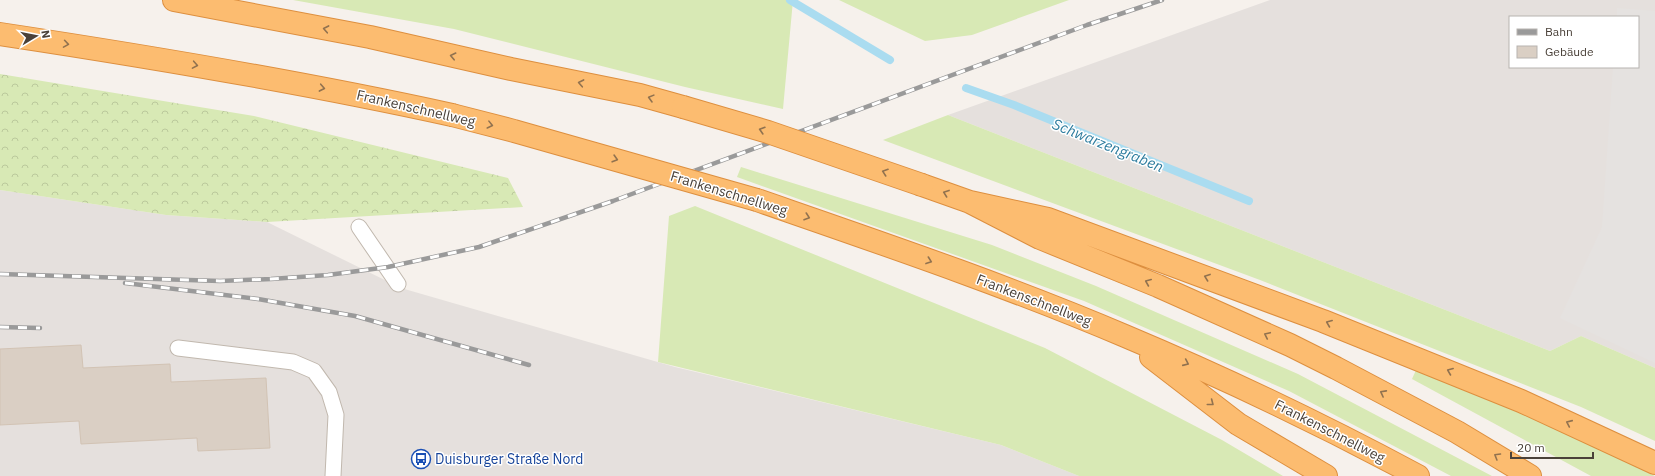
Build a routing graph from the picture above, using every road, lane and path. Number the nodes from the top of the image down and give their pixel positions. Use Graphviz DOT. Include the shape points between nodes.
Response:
graph roads {
  1 [pos="174,0"];
  2 [pos="0,34"];
  3 [pos="970,202"];
  4 [pos="359,227"];
  5 [pos="398,284"];
  6 [pos="1125,336"];
  7 [pos="178,348"];
  8 [pos="1655,463"];
  9 [pos="333,476"];
  10 [pos="1326,476"];
  11 [pos="1418,476"];
  12 [pos="1530,476"];
  3 -- 1 [label="highway, one-way, bridge" via="761,130 675,105 370,37"];
  2 -- 6 [label="highway, Frankenschnellweg, one-way, bridge" via="136,54 368,96 536,137 757,200 999,286"];
  8 -- 3 [label="highway, one-way" via="1473,381 1323,320 1048,219"];
  12 -- 3 [label="highway, one-way" via="1457,432 1296,349 1165,290 1040,238"];
  4 -- 5 [label="lane"];
  6 -- 10 [label="highway, one-way" via="1238,424"];
  6 -- 11 [label="highway, Frankenschnellweg, one-way" via="1275,403"];
  7 -- 9 [label="lane" via="293,362 314,371 330,392 336,416"];
}
